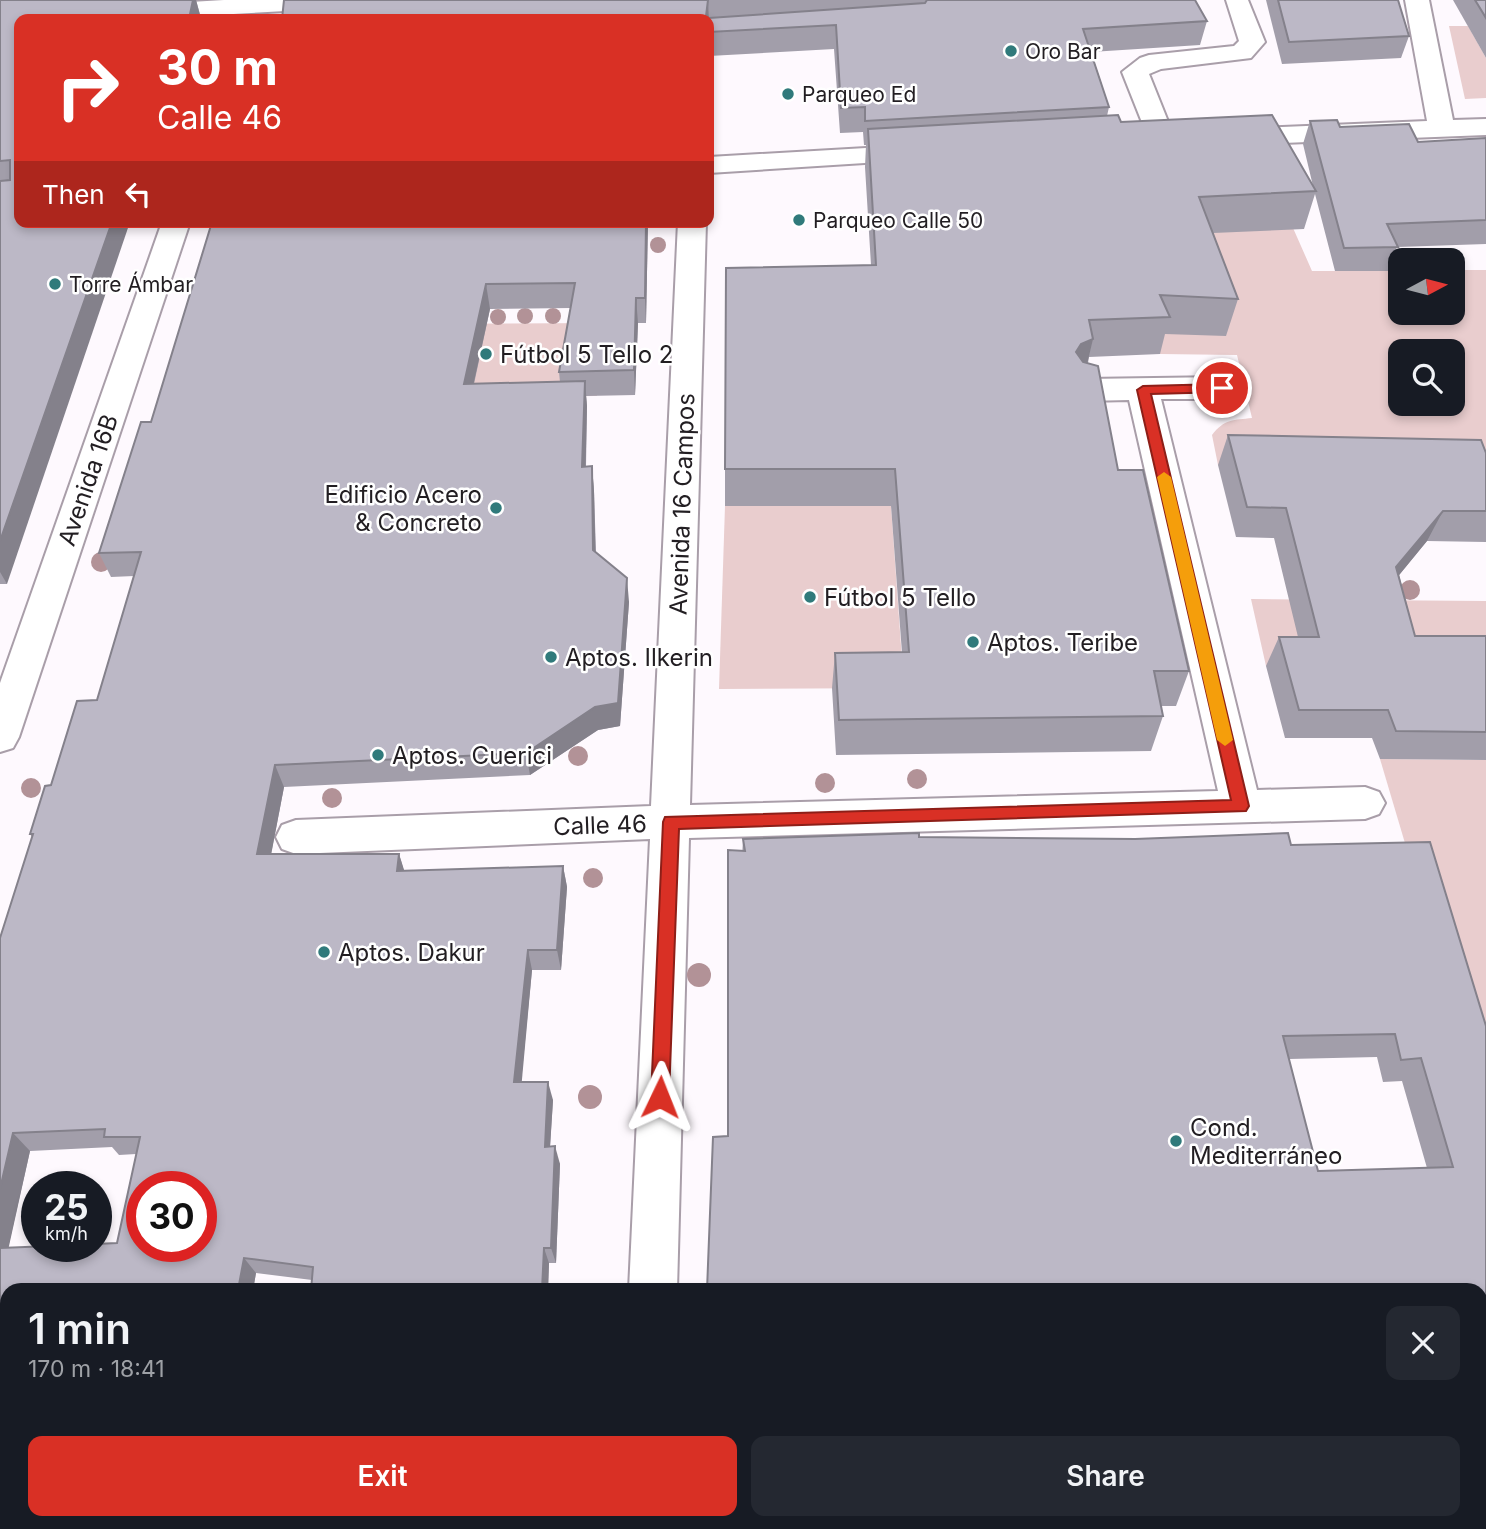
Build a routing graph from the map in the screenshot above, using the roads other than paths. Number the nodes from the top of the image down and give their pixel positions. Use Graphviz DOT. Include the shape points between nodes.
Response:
graph roads {
  1 [pos="358,0"];
  2 [pos="1417,0"];
  3 [pos="99,2"];
  4 [pos="1237,2"];
  5 [pos="255,13"];
  6 [pos="1441,127"];
  7 [pos="1486,127"];
  8 [pos="938,152"];
  9 [pos="714,165"];
  10 [pos="174,228"];
  11 [pos="692,228"];
  12 [pos="1222,388"];
  13 [pos="1086,390"];
  14 [pos="1143,390"];
  15 [pos="0,737"];
  16 [pos="1365,803"];
  17 [pos="1241,806"];
  18 [pos="671,822"];
  19 [pos="296,836"];
  20 [pos="653,1283"];
  1 -- 5 [label="street"];
  2 -- 6 [label="street"];
  3 -- 5 [label="street" via="107,10 122,13"];
  4 -- 6 [label="street" via="1252,42 1242,53 1161,61 1135,72 1173,139"];
  6 -- 7 [label="street"];
  8 -- 9 [label="street"];
  10 -- 15 [label="street, Avenida 16B"];
  11 -- 18 [label="street, Avenida 16 Campos"];
  12 -- 14 [label="street"];
  13 -- 14 [label="street"];
  14 -- 17 [label="street"];
  16 -- 17 [label="street, Calle 46"];
  17 -- 18 [label="street, Calle 46"];
  18 -- 19 [label="street, Calle 46"];
  18 -- 20 [label="street, Avenida 16 Campos"];
}
